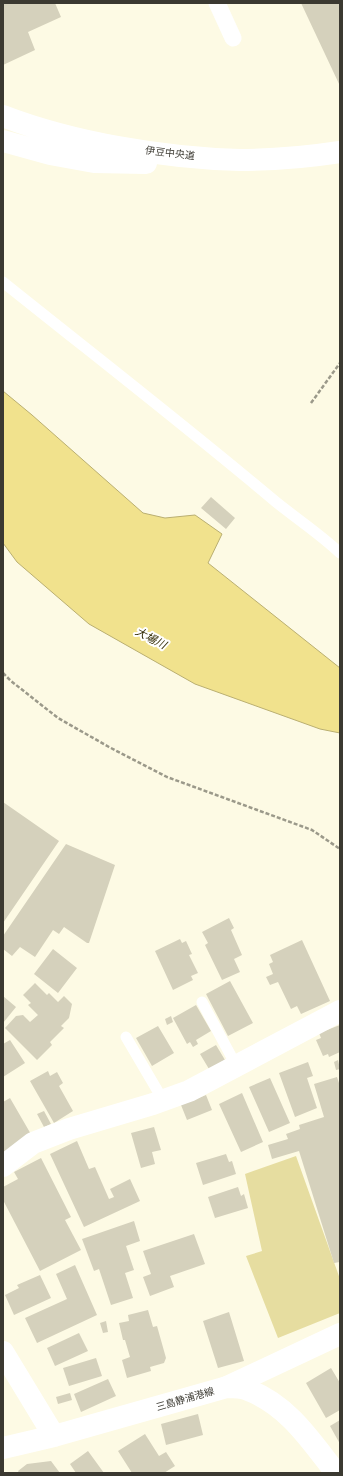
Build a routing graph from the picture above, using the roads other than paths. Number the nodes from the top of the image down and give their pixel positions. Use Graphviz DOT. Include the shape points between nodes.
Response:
graph roads {
  1 [pos="216,3"];
  2 [pos="233,38"];
  3 [pos="3,116"];
  4 [pos="3,128"];
  5 [pos="3,141"];
  6 [pos="340,152"];
  7 [pos="153,164"];
  8 [pos="340,164"];
  9 [pos="3,282"];
  10 [pos="340,553"];
  11 [pos="202,1002"];
  12 [pos="340,1011"];
  13 [pos="126,1037"];
  14 [pos="237,1067"];
  15 [pos="163,1100"];
  16 [pos="3,1166"];
  17 [pos="340,1334"];
  18 [pos="3,1352"];
  19 [pos="227,1387"];
  20 [pos="54,1436"];
  21 [pos="3,1448"];
  22 [pos="336,1473"];
  1 -- 2 [label="street"];
  3 -- 6 [label="main road, 伊豆中央道" via="93,142 189,156 241,160"];
  4 -- 7 [label="main road, 伊豆中央道" via="92,154"];
  5 -- 7 [label="main road" via="50,154 94,162"];
  7 -- 8 [label="main road, 伊豆中央道" via="245,170"];
  9 -- 10 [label="lane"];
  11 -- 14 [label="lane"];
  12 -- 14 [label="main road"];
  13 -- 15 [label="lane"];
  14 -- 15 [label="main road" via="189,1091"];
  15 -- 16 [label="main road" via="33,1143"];
  17 -- 19 [label="main road"];
  18 -- 20 [label="main road"];
  19 -- 20 [label="main road, 三島静浦港線"];
  19 -- 22 [label="main road, 三島静浦港線" via="246,1389 264,1397 285,1412"];
  20 -- 21 [label="main road, 三島静浦港線"];
}
